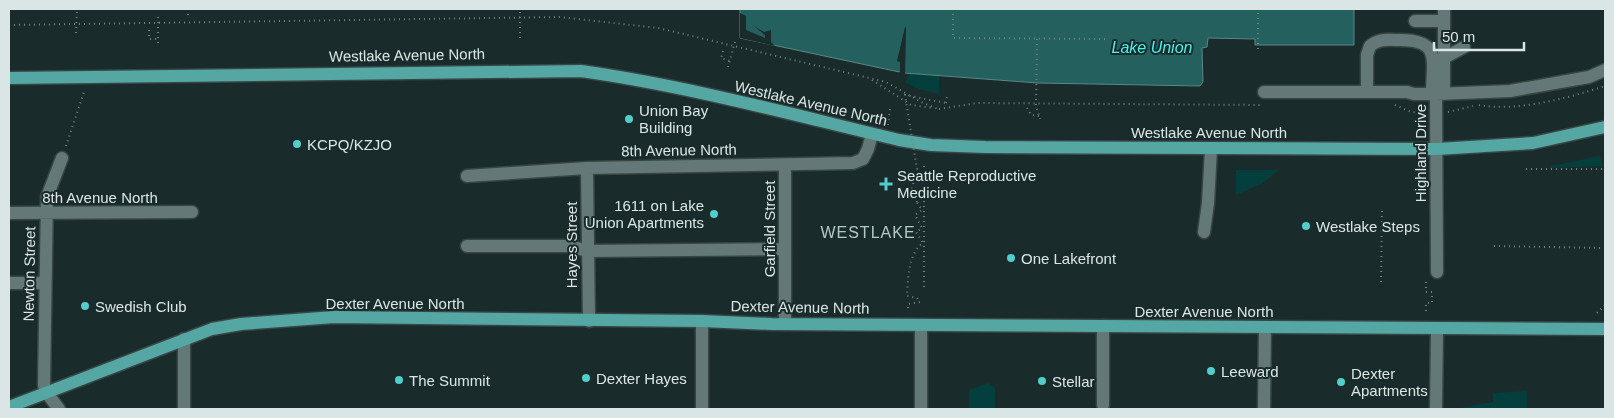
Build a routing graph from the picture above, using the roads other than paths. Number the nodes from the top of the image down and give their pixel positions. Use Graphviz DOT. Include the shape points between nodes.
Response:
graph roads {
  1 [pos="1444,15"];
  2 [pos="1415,21"];
  3 [pos="1464,47"];
  4 [pos="1444,58"];
  5 [pos="1605,70"];
  6 [pos="9,78"];
  7 [pos="1264,92"];
  8 [pos="1367,92"];
  9 [pos="1437,94"];
  10 [pos="1605,127"];
  11 [pos="872,134"];
  12 [pos="1211,148"];
  13 [pos="1437,148"];
  14 [pos="64,152"];
  15 [pos="785,165"];
  16 [pos="587,168"];
  17 [pos="467,176"];
  18 [pos="192,212"];
  19 [pos="9,213"];
  20 [pos="46,213"];
  21 [pos="1204,232"];
  22 [pos="467,246"];
  23 [pos="785,249"];
  24 [pos="587,251"];
  25 [pos="1437,277"];
  26 [pos="45,283"];
  27 [pos="9,284"];
  28 [pos="589,321"];
  29 [pos="702,321"];
  30 [pos="785,324"];
  31 [pos="922,325"];
  32 [pos="1103,326"];
  33 [pos="1265,327"];
  34 [pos="1437,329"];
  35 [pos="1605,329"];
  36 [pos="184,339"];
  37 [pos="46,392"];
  38 [pos="1103,405"];
  39 [pos="9,407"];
  40 [pos="1264,408"];
  41 [pos="59,409"];
  42 [pos="184,409"];
  43 [pos="702,409"];
  44 [pos="921,409"];
  45 [pos="1436,409"];
  1 -- 2 [label="street"];
  1 -- 4 [label="street"];
  3 -- 4 [label="street"];
  4 -- 9 [label="street"];
  5 -- 9 [label="street" via="1589,77 1539,87"];
  6 -- 11 [label="main road, Westlake Avenue North" via="581,71 686,90"];
  7 -- 8 [label="street"];
  8 -- 9 [label="street"];
  8 -- 9 [label="street" via="1370,46 1383,40 1416,40 1426,44 1432,54"];
  9 -- 13 [label="street, Highland Drive"];
  10 -- 13 [label="main road, Westlake Avenue North" via="1533,144"];
  11 -- 12 [label="main road, Westlake Avenue North" via="931,145"];
  11 -- 15 [label="street, 8th Avenue North" via="863,159 853,163"];
  12 -- 13 [label="main road, Westlake Avenue North"];
  12 -- 21 [label="street"];
  13 -- 25 [label="street, Highland Drive"];
  14 -- 20 [label="street, Newton Street" via="47,197"];
  15 -- 16 [label="street, 8th Avenue North"];
  15 -- 23 [label="street, Garfield Street"];
  16 -- 17 [label="street, 8th Avenue North"];
  16 -- 24 [label="street, Hayes Street"];
  18 -- 20 [label="street, 8th Avenue North"];
  19 -- 20 [label="street, 8th Avenue North"];
  20 -- 26 [label="street, Newton Street"];
  22 -- 24 [label="street" via="570,246"];
  23 -- 24 [label="street"];
  23 -- 30 [label="street, Garfield Street"];
  24 -- 28 [label="street, Hayes Street"];
  26 -- 27 [label="street"];
  26 -- 37 [label="street, Newton Street"];
  28 -- 29 [label="main road, Dexter Avenue North"];
  28 -- 36 [label="main road, Dexter Avenue North" via="334,317 233,325"];
  29 -- 30 [label="main road, Dexter Avenue North"];
  29 -- 43 [label="street"];
  30 -- 31 [label="main road, Dexter Avenue North"];
  31 -- 32 [label="main road, Dexter Avenue North"];
  31 -- 44 [label="street"];
  32 -- 33 [label="main road, Dexter Avenue North"];
  32 -- 38 [label="street"];
  33 -- 34 [label="main road, Dexter Avenue North"];
  33 -- 40 [label="street"];
  34 -- 35 [label="main road, Dexter Avenue North"];
  34 -- 45 [label="street"];
  36 -- 37 [label="main road, Dexter Avenue North"];
  36 -- 42 [label="street"];
  37 -- 39 [label="main road, Dexter Avenue North"];
  37 -- 41 [label="street"];
}
